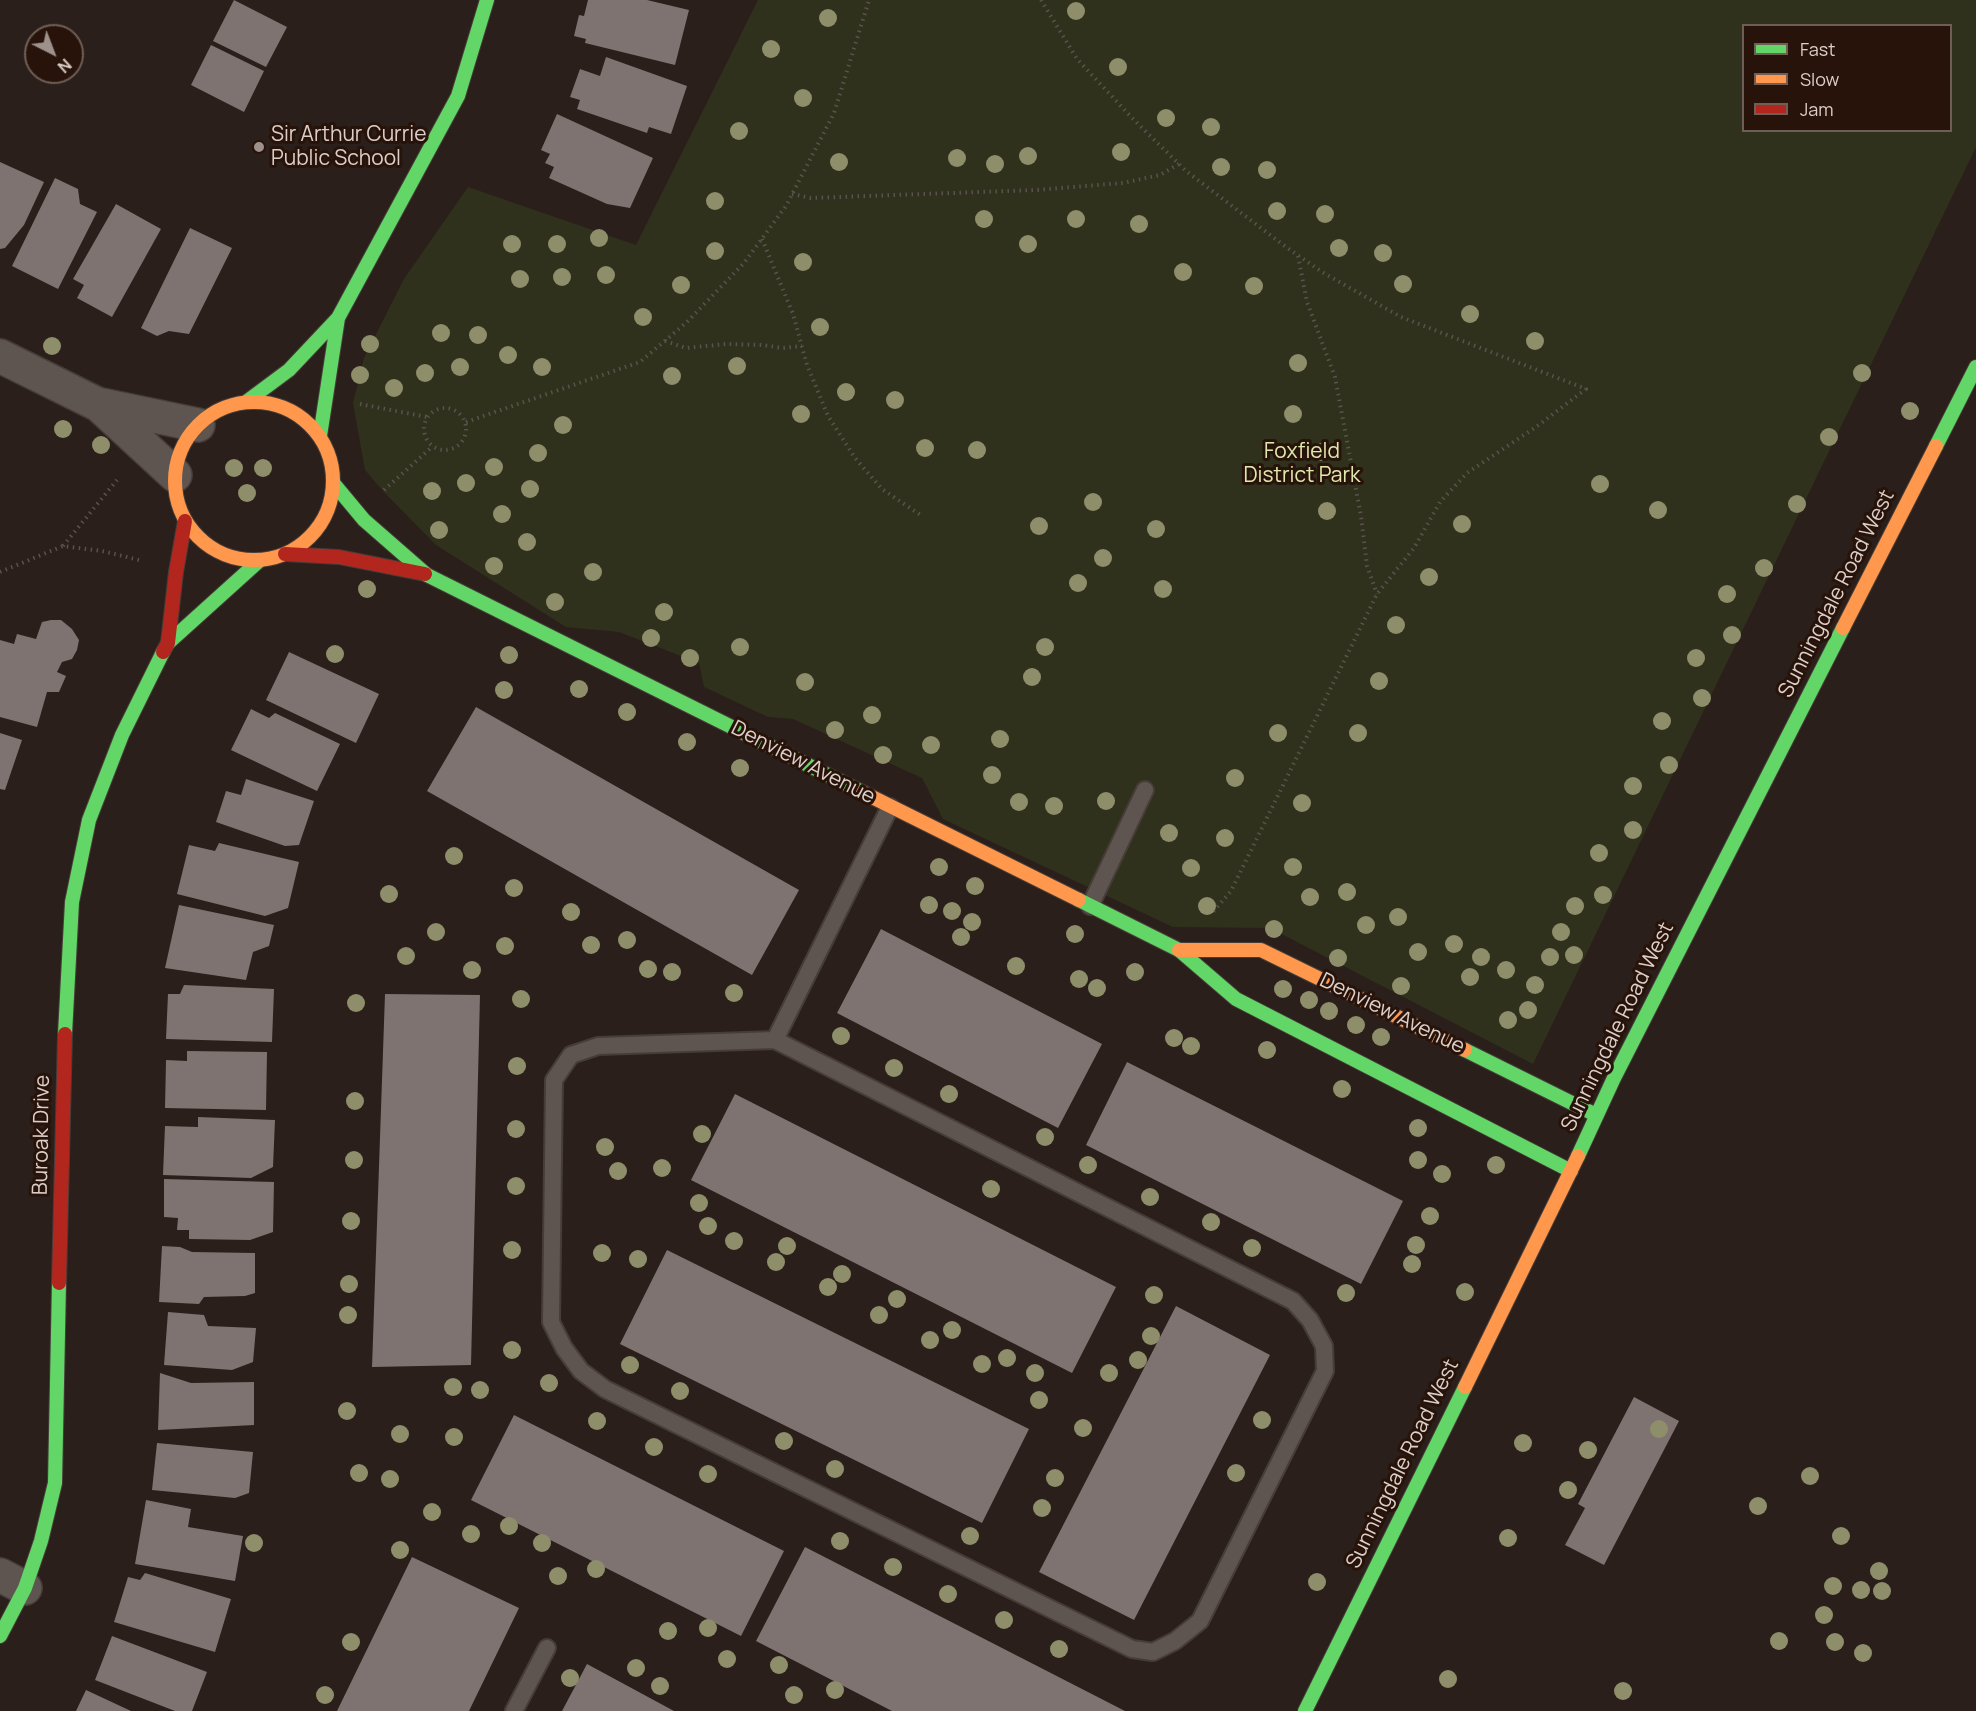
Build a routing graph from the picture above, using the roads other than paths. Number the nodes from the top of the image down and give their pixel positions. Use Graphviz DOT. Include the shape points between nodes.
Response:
graph roads {
  1 [pos="487,0"];
  2 [pos="338,318"];
  3 [pos="0,356"];
  4 [pos="1976,367"];
  5 [pos="246,402"];
  6 [pos="97,404"];
  7 [pos="198,425"];
  8 [pos="320,436"];
  9 [pos="175,475"];
  10 [pos="334,484"];
  11 [pos="185,520"];
  12 [pos="285,554"];
  13 [pos="260,560"];
  14 [pos="427,575"];
  15 [pos="168,643"];
  16 [pos="1145,790"];
  17 [pos="890,807"];
  18 [pos="1090,906"];
  19 [pos="1179,950"];
  20 [pos="775,1040"];
  21 [pos="1596,1115"];
  22 [pos="1571,1171"];
  23 [pos="13,1581"];
  24 [pos="0,1636"];
  25 [pos="547,1648"];
  26 [pos="514,1711"];
  27 [pos="1305,1711"];
  1 -- 2 [label="street" via="458,96"];
  2 -- 5 [label="street" via="289,370"];
  2 -- 8 [label="street"];
  3 -- 6 [label="street"];
  4 -- 21 [label="street, Sunningdale Road West"];
  5 -- 7 [label="street" via="220,410"];
  5 -- 8 [label="street" via="288,409"];
  6 -- 7 [label="street"];
  6 -- 9 [label="street"];
  7 -- 9 [label="street" via="179,457"];
  8 -- 10 [label="street" via="331,459"];
  9 -- 11 [label="street" via="177,499"];
  10 -- 12 [label="street" via="330,506 320,526 305,543"];
  10 -- 14 [label="street, Denview Avenue" via="364,520"];
  11 -- 13 [label="street" via="199,538 217,551 238,559"];
  11 -- 15 [label="street, Buroak Drive"];
  12 -- 13 [label="street"];
  12 -- 14 [label="street, Denview Avenue" via="339,557"];
  13 -- 15 [label="street, Buroak Drive"];
  14 -- 17 [label="street, Denview Avenue"];
  15 -- 23 [label="street, Buroak Drive" via="122,735 89,820 72,902 65,1022 55,1483 41,1541"];
  16 -- 18 [label="lane"];
  17 -- 18 [label="street, Denview Avenue"];
  17 -- 20 [label="lane"];
  18 -- 19 [label="street, Denview Avenue"];
  19 -- 21 [label="street, Denview Avenue" via="1261,950"];
  19 -- 22 [label="street, Denview Avenue" via="1236,999"];
  20 -- 20 [label="lane" via="598,1046 571,1055 554,1080 551,1322 564,1348 581,1371 605,1389 1132,1650 1153,1652 1175,1641 1200,1621 1325,1371 1324,1346 1310,1320 1293,1301"];
  21 -- 22 [label="street, Sunningdale Road West"];
  22 -- 27 [label="street, Sunningdale Road West"];
  23 -- 24 [label="street, Buroak Drive"];
  25 -- 26 [label="lane"];
}
